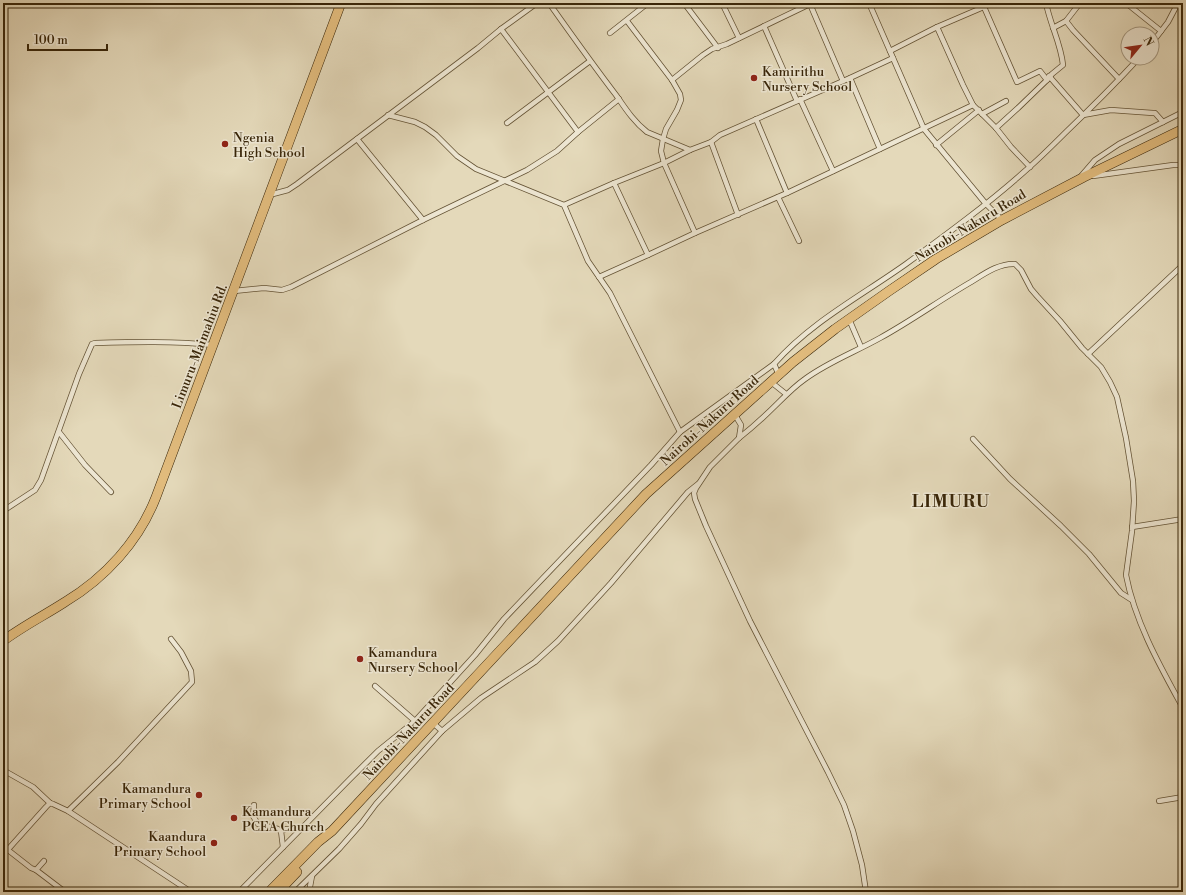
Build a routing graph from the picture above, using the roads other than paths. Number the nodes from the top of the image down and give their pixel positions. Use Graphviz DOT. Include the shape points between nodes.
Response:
graph roads {
  1 [pos="341,3"];
  2 [pos="537,3"];
  3 [pos="549,3"];
  4 [pos="648,3"];
  5 [pos="684,3"];
  6 [pos="722,3"];
  7 [pos="869,3"];
  8 [pos="992,3"];
  9 [pos="1046,3"];
  10 [pos="1080,3"];
  11 [pos="1126,3"];
  12 [pos="1178,3"];
  13 [pos="811,4"];
  14 [pos="984,7"];
  15 [pos="626,21"];
  16 [pos="1066,21"];
  17 [pos="764,26"];
  18 [pos="937,27"];
  19 [pos="1053,28"];
  20 [pos="501,29"];
  21 [pos="1162,31"];
  22 [pos="610,33"];
  23 [pos="1160,33"];
  24 [pos="739,38"];
  25 [pos="718,48"];
  26 [pos="890,51"];
  27 [pos="893,58"];
  28 [pos="590,61"];
  29 [pos="1131,66"];
  30 [pos="850,78"];
  31 [pos="1048,78"];
  32 [pos="1119,79"];
  33 [pos="672,80"];
  34 [pos="843,81"];
  35 [pos="548,92"];
  36 [pos="619,99"];
  37 [pos="798,100"];
  38 [pos="1006,101"];
  39 [pos="973,105"];
  40 [pos="981,112"];
  41 [pos="1183,112"];
  42 [pos="388,115"];
  43 [pos="1083,115"];
  44 [pos="756,119"];
  45 [pos="1163,122"];
  46 [pos="507,123"];
  47 [pos="996,128"];
  48 [pos="924,129"];
  49 [pos="1183,130"];
  50 [pos="578,132"];
  51 [pos="357,139"];
  52 [pos="663,139"];
  53 [pos="711,142"];
  54 [pos="936,145"];
  55 [pos="880,149"];
  56 [pos="690,150"];
  57 [pos="664,163"];
  58 [pos="1183,165"];
  59 [pos="1030,167"];
  60 [pos="833,171"];
  61 [pos="1080,179"];
  62 [pos="506,181"];
  63 [pos="614,182"];
  64 [pos="787,193"];
  65 [pos="269,195"];
  66 [pos="778,197"];
  67 [pos="986,204"];
  68 [pos="564,205"];
  69 [pos="738,215"];
  70 [pos="423,220"];
  71 [pos="1002,220"];
  72 [pos="695,233"];
  73 [pos="799,241"];
  74 [pos="648,255"];
  75 [pos="1183,265"];
  76 [pos="599,277"];
  77 [pos="233,291"];
  78 [pos="849,319"];
  79 [pos="213,345"];
  80 [pos="861,347"];
  81 [pos="1088,354"];
  82 [pos="774,364"];
  83 [pos="779,375"];
  84 [pos="771,382"];
  85 [pos="786,394"];
  86 [pos="735,415"];
  87 [pos="59,432"];
  88 [pos="680,432"];
  89 [pos="739,438"];
  90 [pos="973,439"];
  91 [pos="698,484"];
  92 [pos="111,492"];
  93 [pos="3,512"];
  94 [pos="1183,519"];
  95 [pos="1132,527"];
  96 [pos="1132,600"];
  97 [pos="171,639"];
  98 [pos="3,642"];
  99 [pos="375,686"];
  100 [pos="1183,708"];
  101 [pos="415,721"];
  102 [pos="433,723"];
  103 [pos="442,731"];
  104 [pos="3,770"];
  105 [pos="1183,797"];
  106 [pos="1159,801"];
  107 [pos="50,803"];
  108 [pos="254,805"];
  109 [pos="68,812"];
  110 [pos="301,828"];
  111 [pos="281,831"];
  112 [pos="332,831"];
  113 [pos="283,848"];
  114 [pos="8,850"];
  115 [pos="3,856"];
  116 [pos="44,861"];
  117 [pos="36,870"];
  118 [pos="312,876"];
  119 [pos="65,892"];
  120 [pos="191,892"];
  121 [pos="239,892"];
  122 [pos="269,892"];
  123 [pos="278,892"];
  124 [pos="295,892"];
  125 [pos="309,892"];
  126 [pos="866,892"];
  1 -- 65 [label="highway, Limuru-Maimahiu Rd."];
  2 -- 20 [label="street"];
  3 -- 28 [label="street"];
  4 -- 15 [label="street"];
  5 -- 25 [label="street"];
  6 -- 24 [label="street"];
  7 -- 26 [label="street"];
  8 -- 14 [label="street"];
  9 -- 19 [label="street"];
  10 -- 16 [label="street"];
  11 -- 21 [label="street"];
  12 -- 21 [label="street"];
  13 -- 17 [label="street"];
  13 -- 34 [label="street"];
  14 -- 18 [label="street"];
  14 -- 31 [label="street" via="1017,82 1040,71"];
  15 -- 22 [label="street"];
  15 -- 33 [label="street"];
  16 -- 19 [label="street"];
  16 -- 32 [label="street"];
  17 -- 24 [label="street"];
  17 -- 37 [label="street"];
  18 -- 26 [label="street"];
  18 -- 39 [label="street"];
  19 -- 31 [label="street" via="1063,65"];
  20 -- 35 [label="street"];
  20 -- 42 [label="street"];
  21 -- 23 [label="street"];
  24 -- 25 [label="street"];
  25 -- 33 [label="street" via="703,55"];
  26 -- 27 [label="street"];
  27 -- 30 [label="street"];
  27 -- 48 [label="street"];
  28 -- 35 [label="street"];
  28 -- 36 [label="street"];
  29 -- 32 [label="street"];
  30 -- 34 [label="street"];
  30 -- 55 [label="street"];
  31 -- 43 [label="street"];
  31 -- 47 [label="street"];
  32 -- 43 [label="street"];
  33 -- 52 [label="street" via="681,100"];
  34 -- 37 [label="street"];
  35 -- 46 [label="street"];
  35 -- 50 [label="street"];
  36 -- 50 [label="street"];
  36 -- 52 [label="street" via="642,129"];
  37 -- 44 [label="street"];
  37 -- 60 [label="street"];
  38 -- 40 [label="street"];
  39 -- 40 [label="street"];
  39 -- 48 [label="street"];
  40 -- 47 [label="street"];
  40 -- 54 [label="street"];
  41 -- 45 [label="street"];
  42 -- 51 [label="street"];
  42 -- 62 [label="street" via="425,127 464,162"];
  43 -- 45 [label="street" via="1106,110 1153,113"];
  43 -- 59 [label="street"];
  44 -- 53 [label="street" via="720,134"];
  44 -- 64 [label="street"];
  45 -- 61 [label="street" via="1111,149 1095,160"];
  47 -- 59 [label="street"];
  48 -- 54 [label="street"];
  48 -- 55 [label="street"];
  49 -- 61 [label="highway, Nairobi-Nakuru Road"];
  50 -- 62 [label="street" via="549,157"];
  51 -- 65 [label="street" via="288,190"];
  51 -- 70 [label="street"];
  52 -- 56 [label="street"];
  52 -- 57 [label="street" via="661,151"];
  53 -- 56 [label="street"];
  53 -- 69 [label="street"];
  54 -- 67 [label="street"];
  55 -- 60 [label="street"];
  56 -- 57 [label="street"];
  57 -- 63 [label="street"];
  57 -- 72 [label="street"];
  58 -- 61 [label="street"];
  59 -- 67 [label="street"];
  60 -- 64 [label="street"];
  61 -- 71 [label="highway, Nairobi-Nakuru Road"];
  62 -- 68 [label="street"];
  62 -- 70 [label="street"];
  63 -- 68 [label="street"];
  63 -- 74 [label="street"];
  64 -- 66 [label="street"];
  65 -- 77 [label="highway, Limuru-Maimahiu Rd."];
  66 -- 69 [label="street"];
  66 -- 73 [label="street"];
  67 -- 71 [label="street"];
  67 -- 82 [label="street" via="814,327"];
  68 -- 76 [label="street" via="586,257"];
  69 -- 72 [label="street"];
  70 -- 77 [label="street" via="291,287 282,290 264,288"];
  71 -- 78 [label="highway, Nairobi-Nakuru Road" via="936,259"];
  72 -- 74 [label="street"];
  74 -- 76 [label="street"];
  75 -- 81 [label="street"];
  76 -- 88 [label="street"];
  77 -- 79 [label="highway, Limuru-Maimahiu Rd."];
  78 -- 80 [label="street"];
  78 -- 83 [label="highway, Nairobi-Nakuru Road"];
  79 -- 87 [label="street" via="95,343 90,347"];
  79 -- 98 [label="highway, Limuru-Maimahiu Rd." via="153,503 132,541 96,581"];
  80 -- 81 [label="street" via="985,274 1001,266 1015,264 1031,289"];
  80 -- 85 [label="street" via="812,374"];
  81 -- 95 [label="street" via="1105,373 1118,401 1133,481"];
  82 -- 83 [label="street"];
  82 -- 88 [label="street"];
  83 -- 84 [label="highway, Nairobi-Nakuru Road"];
  84 -- 85 [label="street"];
  84 -- 86 [label="highway, Nairobi-Nakuru Road"];
  85 -- 89 [label="street"];
  86 -- 89 [label="street" via="741,425"];
  86 -- 102 [label="highway, Nairobi-Nakuru Road" via="646,494"];
  87 -- 92 [label="street"];
  87 -- 93 [label="street" via="35,490"];
  88 -- 101 [label="street" via="631,487 504,619"];
  89 -- 91 [label="street" via="710,467"];
  90 -- 96 [label="street" via="1010,479 1089,554 1121,593"];
  91 -- 103 [label="street" via="688,492 611,584 558,641 535,662 481,698"];
  91 -- 126 [label="street" via="694,493 695,499 706,526 750,621 844,805 862,865"];
  94 -- 95 [label="street"];
  95 -- 96 [label="street" via="1126,574"];
  96 -- 100 [label="street" via="1137,616"];
  97 -- 109 [label="street" via="192,671 192,682"];
  99 -- 101 [label="street"];
  101 -- 110 [label="street" via="374,756"];
  102 -- 103 [label="street"];
  102 -- 112 [label="highway, Nairobi-Nakuru Road"];
  103 -- 118 [label="street"];
  104 -- 107 [label="street" via="33,787"];
  105 -- 106 [label="street"];
  107 -- 109 [label="street"];
  107 -- 114 [label="street"];
  108 -- 111 [label="street" via="253,816 258,824"];
  109 -- 120 [label="street"];
  110 -- 111 [label="street"];
  110 -- 113 [label="street"];
  111 -- 113 [label="street"];
  112 -- 122 [label="highway, Nairobi-Nakuru Road"];
  112 -- 123 [label="highway, Nairobi-Nakuru Road" via="322,846"];
  113 -- 121 [label="street"];
  114 -- 115 [label="street"];
  114 -- 117 [label="street"];
  116 -- 117 [label="street"];
  117 -- 119 [label="street"];
  118 -- 124 [label="street"];
  118 -- 125 [label="street"];
}
